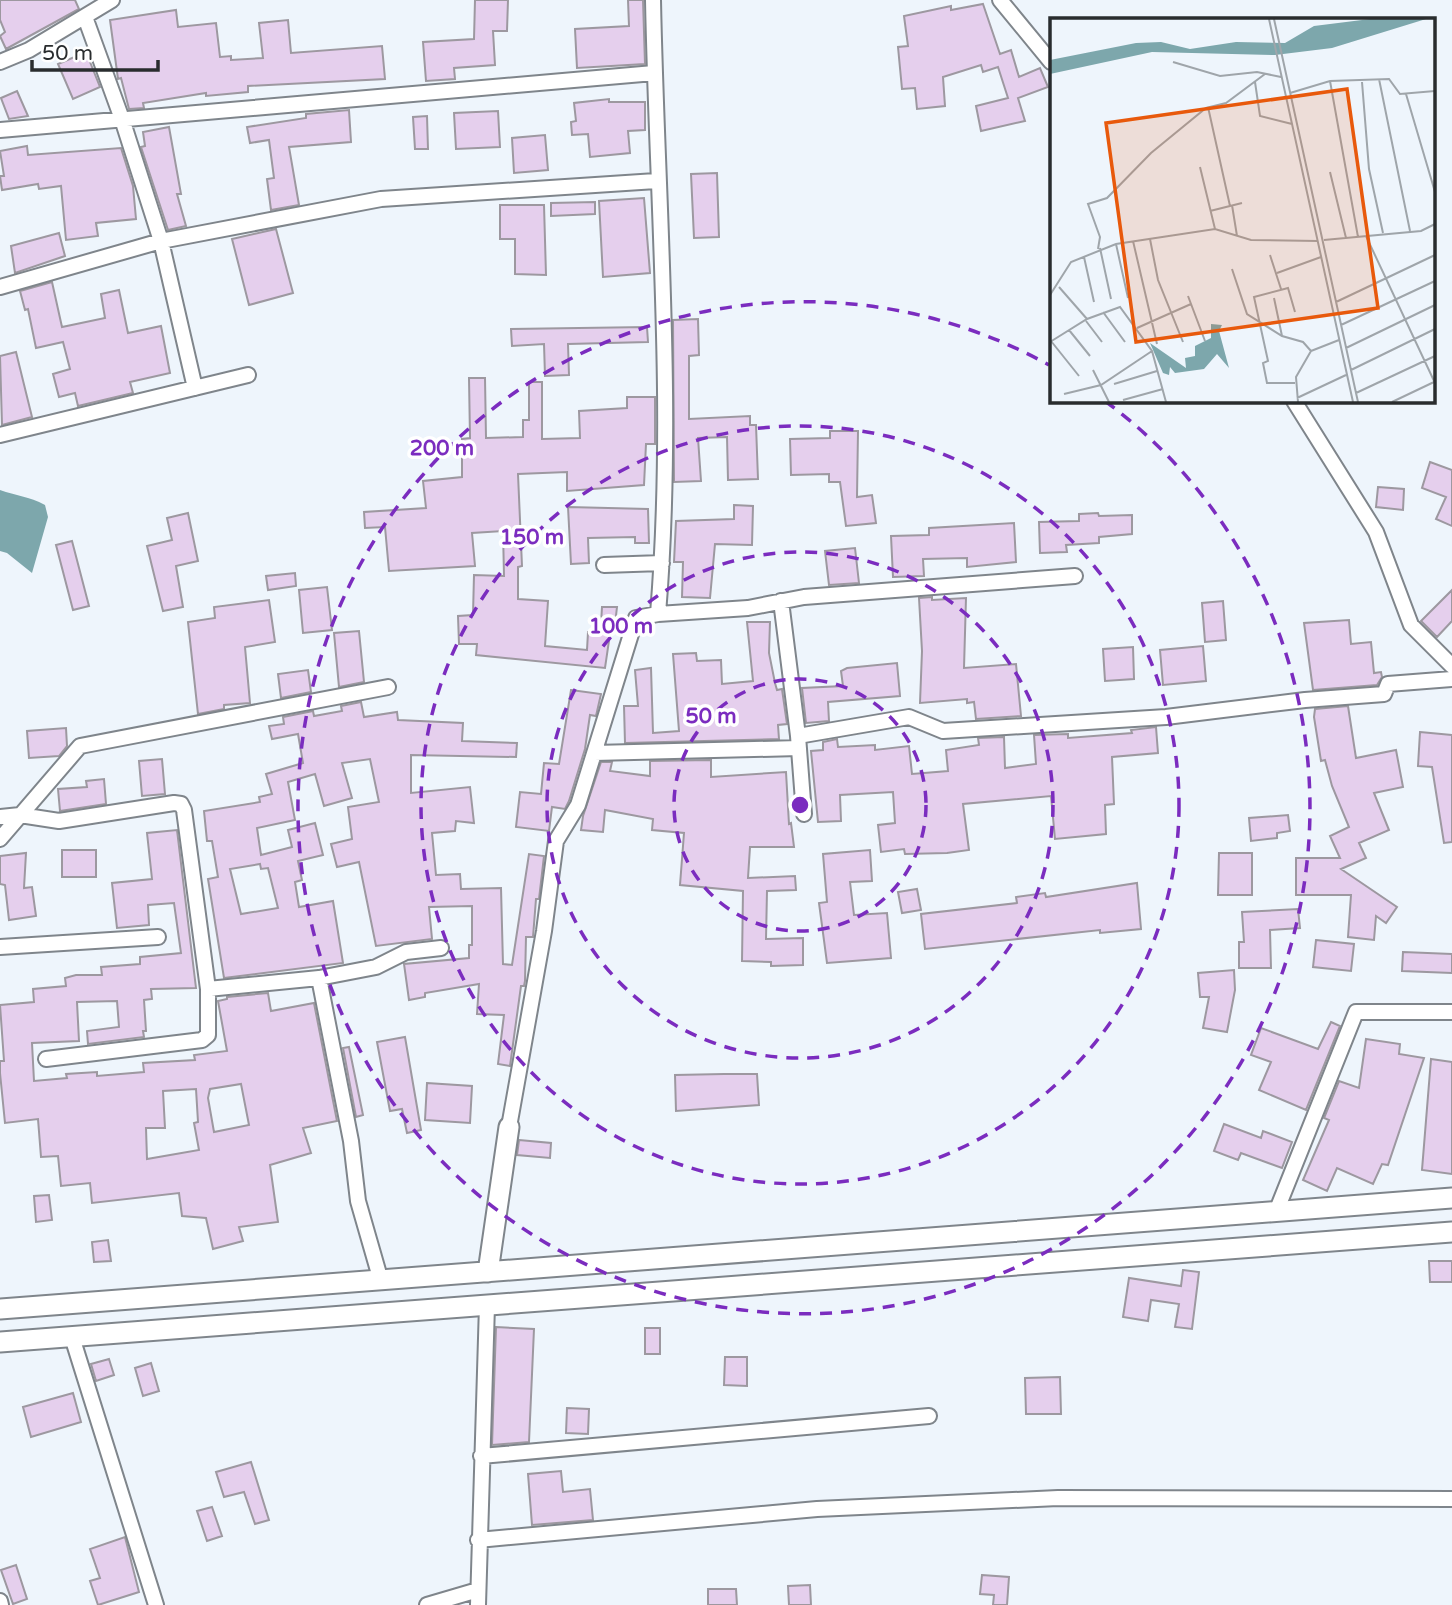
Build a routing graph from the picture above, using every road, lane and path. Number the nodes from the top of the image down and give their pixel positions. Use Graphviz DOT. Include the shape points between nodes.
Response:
graph roads {
  1 [pos="112,0"];
  2 [pos="653,0"];
  3 [pos="1000,0"];
  4 [pos="85,17"];
  5 [pos="1050,61"];
  6 [pos="0,62"];
  7 [pos="654,73"];
  8 [pos="122,119"];
  9 [pos="0,130"];
  10 [pos="656,181"];
  11 [pos="161,241"];
  12 [pos="0,287"];
  13 [pos="248,375"];
  14 [pos="195,388"];
  15 [pos="1295,402"];
  16 [pos="0,435"];
  17 [pos="662,564"];
  18 [pos="604,565"];
  19 [pos="1075,576"];
  20 [pos="781,601"];
  21 [pos="658,614"];
  22 [pos="1452,666"];
  23 [pos="1452,679"];
  24 [pos="388,687"];
  25 [pos="798,742"];
  26 [pos="594,753"];
  27 [pos="804,814"];
  28 [pos="20,815"];
  29 [pos="0,817"];
  30 [pos="0,839"];
  31 [pos="158,937"];
  32 [pos="0,947"];
  33 [pos="441,948"];
  34 [pos="319,978"];
  35 [pos="208,989"];
  36 [pos="1452,1012"];
  37 [pos="46,1059"];
  38 [pos="509,1127"];
  39 [pos="1452,1198"];
  40 [pos="1276,1212"];
  41 [pos="1124,1224"];
  42 [pos="1452,1232"];
  43 [pos="1126,1257"];
  44 [pos="488,1272"];
  45 [pos="381,1281"];
  46 [pos="487,1305"];
  47 [pos="0,1309"];
  48 [pos="72,1337"];
  49 [pos="0,1342"];
  50 [pos="929,1416"];
  51 [pos="481,1456"];
  52 [pos="1452,1499"];
  53 [pos="478,1540"];
  54 [pos="478,1590"];
  55 [pos="156,1605"];
  56 [pos="427,1605"];
  57 [pos="478,1605"];
  1 -- 4 [label="street"];
  2 -- 7 [label="street"];
  3 -- 5 [label="street"];
  4 -- 6 [label="street"];
  4 -- 8 [label="street"];
  7 -- 8 [label="street"];
  7 -- 10 [label="street"];
  8 -- 9 [label="street"];
  8 -- 11 [label="street"];
  10 -- 11 [label="street" via="381,199"];
  10 -- 17 [label="street" via="665,311"];
  11 -- 12 [label="street"];
  11 -- 14 [label="street"];
  13 -- 14 [label="street"];
  14 -- 16 [label="street"];
  15 -- 22 [label="street" via="1376,532 1411,625"];
  17 -- 18 [label="street"];
  17 -- 21 [label="street"];
  19 -- 20 [label="street"];
  20 -- 21 [label="street"];
  20 -- 25 [label="street"];
  21 -- 26 [label="street" via="636,618"];
  23 -- 25 [label="street" via="1388,684 1384,694 1166,717 943,731 909,717"];
  24 -- 28 [label="street" via="80,746"];
  25 -- 26 [label="street"];
  25 -- 27 [label="street"];
  26 -- 38 [label="street" via="578,805 556,841"];
  28 -- 29 [label="street"];
  28 -- 30 [label="street"];
  28 -- 35 [label="street" via="59,821 181,804"];
  31 -- 32 [label="street"];
  33 -- 34 [label="street" via="406,952 376,967"];
  34 -- 35 [label="street"];
  34 -- 45 [label="street" via="358,1201"];
  35 -- 37 [label="street" via="210,1027 202,1040"];
  36 -- 40 [label="street" via="1356,1012"];
  38 -- 44 [label="street"];
  39 -- 40 [label="street"];
  40 -- 41 [label="street"];
  41 -- 43 [label="street"];
  41 -- 44 [label="street"];
  42 -- 43 [label="street"];
  43 -- 46 [label="street"];
  44 -- 45 [label="street"];
  45 -- 47 [label="street"];
  46 -- 48 [label="street"];
  46 -- 51 [label="street"];
  48 -- 49 [label="street"];
  48 -- 55 [label="street"];
  50 -- 51 [label="street"];
  51 -- 53 [label="street"];
  52 -- 53 [label="street" via="1031,1499 817,1509"];
  53 -- 54 [label="street"];
  54 -- 56 [label="street"];
  54 -- 57 [label="street"];
}
